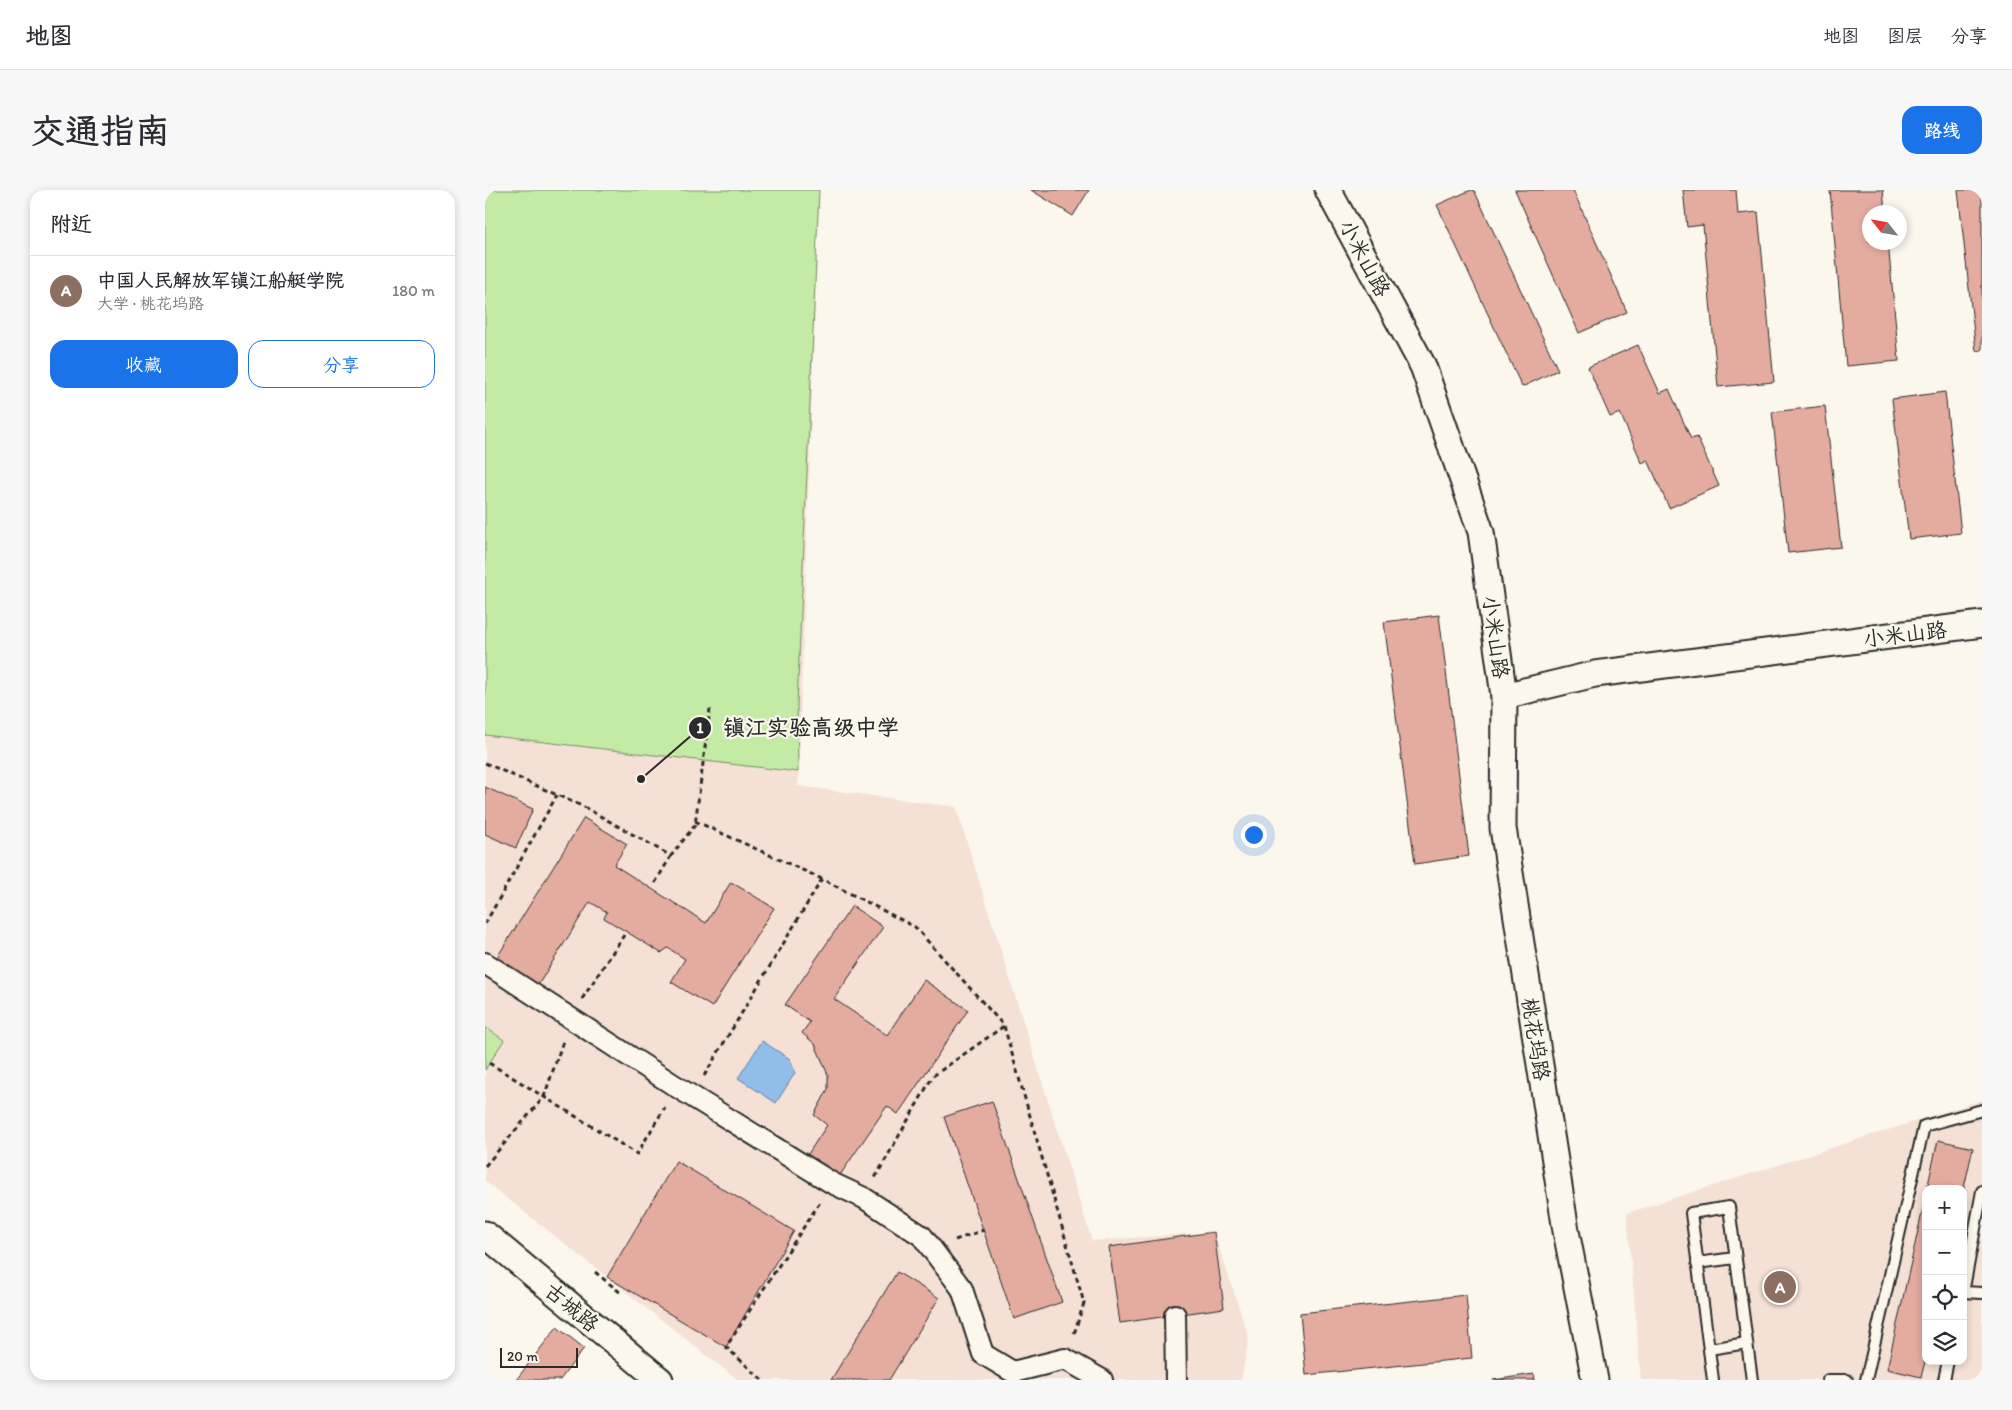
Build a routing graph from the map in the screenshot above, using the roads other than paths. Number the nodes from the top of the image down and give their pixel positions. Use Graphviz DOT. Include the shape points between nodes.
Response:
graph roads {
  1 [pos="1328,190"];
  2 [pos="1982,624"];
  3 [pos="1504,696"];
  4 [pos="485,963"];
  5 [pos="1982,1110"];
  6 [pos="1982,1191"];
  7 [pos="490,1244"];
  8 [pos="1735,1258"];
  9 [pos="1697,1263"];
  10 [pos="1966,1275"];
  11 [pos="1967,1292"];
  12 [pos="1982,1293"];
  13 [pos="1175,1315"];
  14 [pos="1747,1343"];
  15 [pos="1709,1349"];
  16 [pos="1947,1365"];
  17 [pos="660,1380"];
  18 [pos="1103,1380"];
  19 [pos="1176,1380"];
  20 [pos="1595,1380"];
  21 [pos="1713,1380"];
  22 [pos="1752,1380"];
  23 [pos="1828,1380"];
  24 [pos="1847,1380"];
  25 [pos="1866,1380"];
  26 [pos="1944,1380"];
  1 -- 3 [label="street, 小米山路" via="1423,366 1478,522"];
  2 -- 3 [label="street, 小米山路" via="1595,674"];
  3 -- 20 [label="street, 桃花坞路" via="1503,828 1566,1231"];
  4 -- 18 [label="street" via="685,1092 923,1236 961,1289 983,1354 1013,1372 1065,1359"];
  5 -- 25 [label="lane" via="1925,1126"];
  6 -- 10 [label="lane"];
  7 -- 17 [label="street, 古城路"];
  8 -- 9 [label="lane"];
  8 -- 9 [label="lane" via="1729,1207 1691,1213"];
  8 -- 14 [label="lane"];
  9 -- 15 [label="lane"];
  11 -- 12 [label="lane"];
  13 -- 19 [label="street"];
  14 -- 15 [label="lane"];
  14 -- 22 [label="lane"];
  15 -- 21 [label="lane"];
  16 -- 26 [label="lane"];
  23 -- 24 [label="lane"];
}
